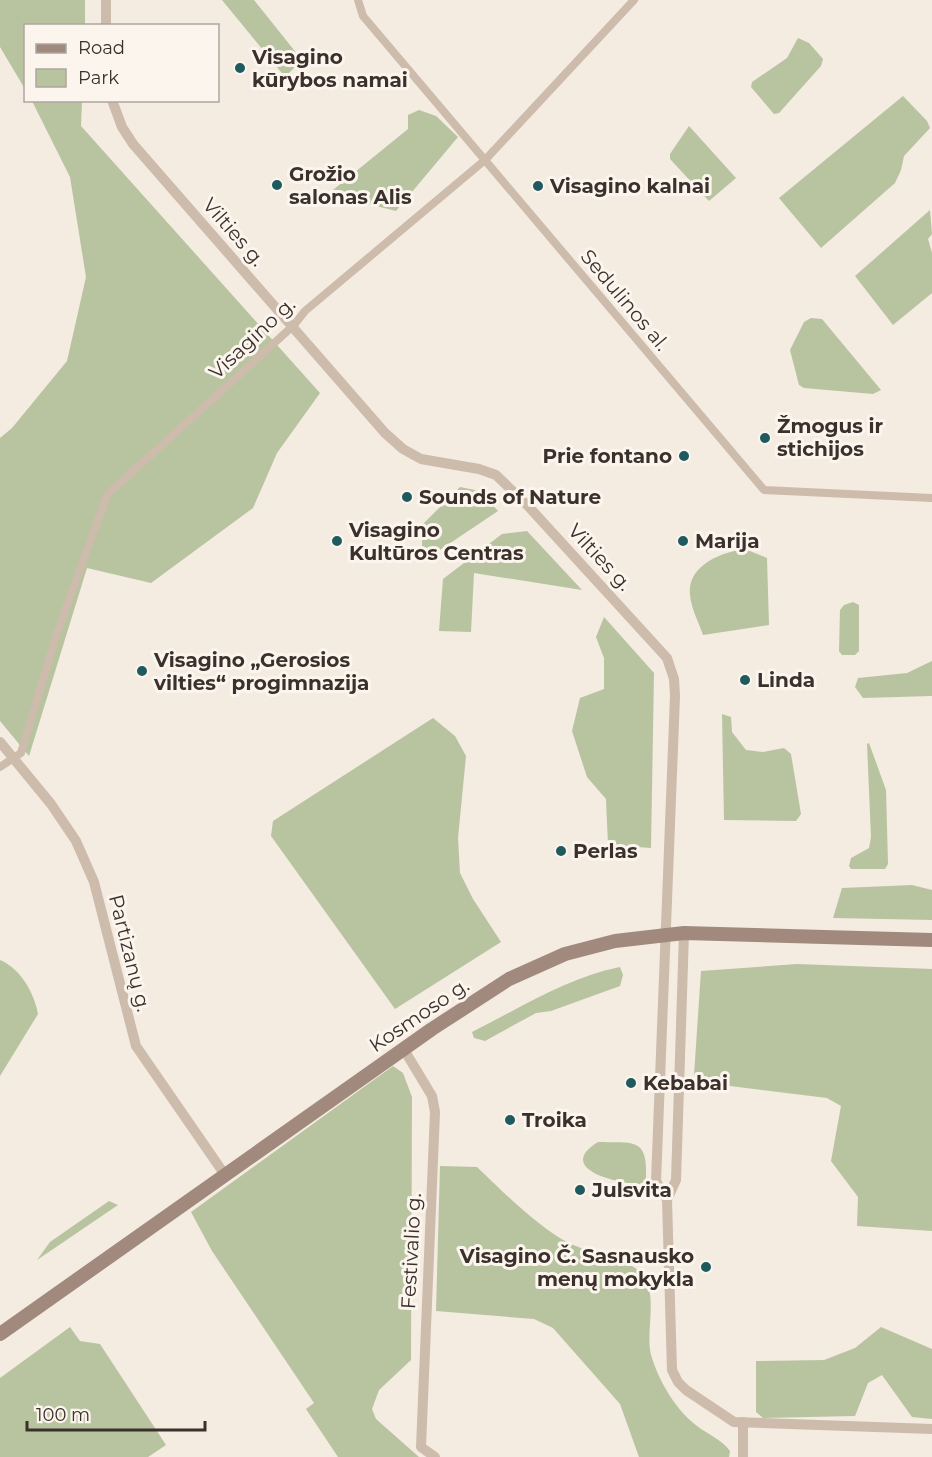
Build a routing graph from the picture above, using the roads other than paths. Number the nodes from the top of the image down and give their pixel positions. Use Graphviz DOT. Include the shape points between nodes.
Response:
graph roads {
  1 [pos="106,0"];
  2 [pos="358,0"];
  3 [pos="634,0"];
  4 [pos="106,24"];
  5 [pos="113,102"];
  6 [pos="485,160"];
  7 [pos="292,327"];
  8 [pos="932,498"];
  9 [pos="0,742"];
  10 [pos="14,759"];
  11 [pos="0,767"];
  12 [pos="684,933"];
  13 [pos="667,934"];
  14 [pos="932,940"];
  15 [pos="403,1048"];
  16 [pos="225,1174"];
  17 [pos="667,1200"];
  18 [pos="0,1334"];
  19 [pos="743,1422"];
  20 [pos="932,1429"];
  21 [pos="435,1457"];
  22 [pos="743,1457"];
  1 -- 4 [label="street"];
  2 -- 6 [label="street, Sedulinos al." via="363,16"];
  3 -- 6 [label="street, Visagino g."];
  5 -- 7 [label="street, Vilties g." via="133,144"];
  6 -- 7 [label="street, Visagino g." via="305,311"];
  6 -- 8 [label="street, Sedulinos al." via="764,490"];
  7 -- 10 [label="street, Visagino g." via="107,495 57,633 21,753"];
  7 -- 13 [label="street, Vilties g." via="403,449 438,464 488,472 507,484 667,658 675,696"];
  9 -- 10 [label="street, Partizanų g."];
  10 -- 11 [label="street"];
  10 -- 16 [label="street, Partizanų g." via="65,823 86,862 136,1046"];
  12 -- 13 [label="main road, Kosmoso g."];
  12 -- 14 [label="main road, Kosmoso g."];
  12 -- 17 [label="street" via="676,1180"];
  13 -- 15 [label="main road, Kosmoso g." via="586,948 529,970 487,992"];
  13 -- 17 [label="street" via="656,1181"];
  15 -- 16 [label="main road, Kosmoso g."];
  15 -- 21 [label="street, Festivalio g." via="432,1096 435,1112 421,1447"];
  16 -- 18 [label="main road, Kosmoso g."];
  17 -- 19 [label="street" via="672,1370 686,1390 726,1418"];
  19 -- 20 [label="street"];
  19 -- 22 [label="street"];
}
